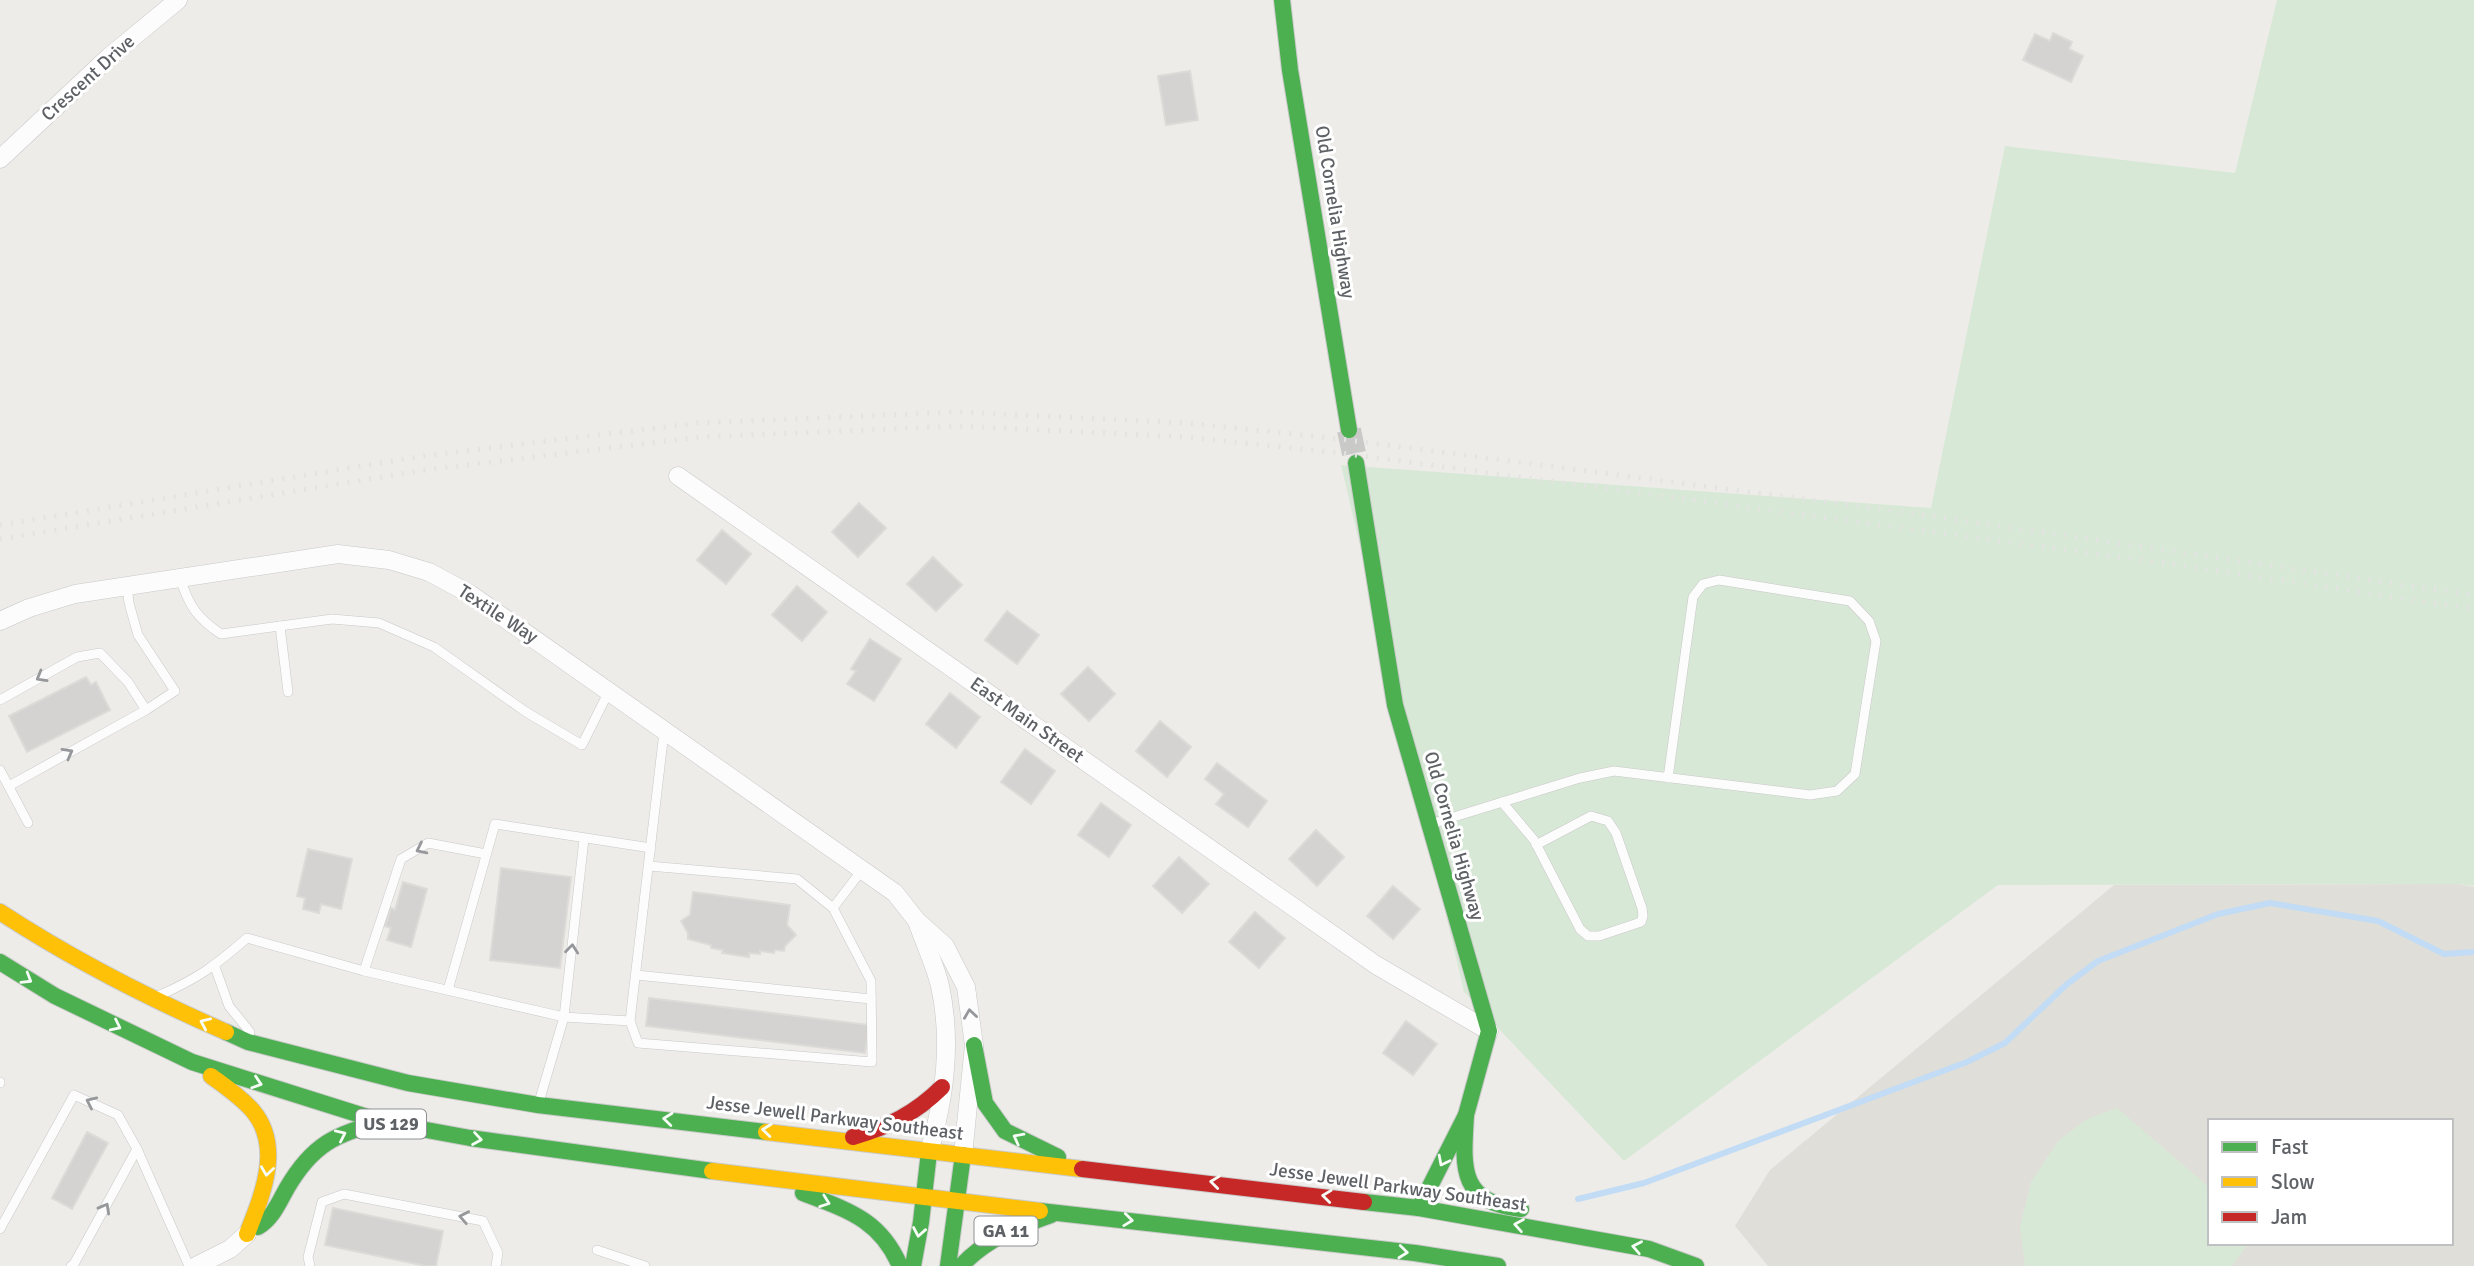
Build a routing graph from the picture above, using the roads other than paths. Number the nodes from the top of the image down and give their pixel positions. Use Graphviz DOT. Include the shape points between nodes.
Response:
graph roads {
  1 [pos="178,0"];
  2 [pos="1282,0"];
  3 [pos="0,159"];
  4 [pos="1349,429"];
  5 [pos="1356,463"];
  6 [pos="678,476"];
  7 [pos="180,578"];
  8 [pos="127,586"];
  9 [pos="0,621"];
  10 [pos="280,626"];
  11 [pos="609,691"];
  12 [pos="288,692"];
  13 [pos="0,701"];
  14 [pos="146,710"];
  15 [pos="664,730"];
  16 [pos="0,770"];
  17 [pos="1668,778"];
  18 [pos="9,786"];
  19 [pos="1502,802"];
  20 [pos="27,823"];
  21 [pos="1429,824"];
  22 [pos="584,839"];
  23 [pos="1536,845"];
  24 [pos="651,848"];
  25 [pos="486,854"];
  26 [pos="649,866"];
  27 [pos="862,870"];
  28 [pos="834,908"];
  29 [pos="0,912"];
  30 [pos="917,921"];
  31 [pos="0,962"];
  32 [pos="215,967"];
  33 [pos="364,971"];
  34 [pos="636,975"];
  35 [pos="449,990"];
  36 [pos="153,999"];
  37 [pos="871,999"];
  38 [pos="564,1017"];
  39 [pos="630,1021"];
  40 [pos="1489,1031"];
  41 [pos="258,1043"];
  42 [pos="974,1045"];
  43 [pos="192,1062"];
  44 [pos="942,1087"];
  45 [pos="538,1104"];
  46 [pos="1466,1115"];
  47 [pos="383,1122"];
  48 [pos="847,1139"];
  49 [pos="137,1149"];
  50 [pos="929,1152"];
  51 [pos="963,1155"];
  52 [pos="1080,1166"];
  53 [pos="762,1177"];
  54 [pos="924,1198"];
  55 [pos="957,1201"];
  56 [pos="1419,1208"];
  57 [pos="1060,1212"];
  58 [pos="0,1229"];
  59 [pos="247,1234"];
  60 [pos="1586,1237"];
  61 [pos="597,1250"];
  62 [pos="71,1266"];
  63 [pos="189,1266"];
  64 [pos="196,1266"];
  65 [pos="310,1266"];
  66 [pos="496,1266"];
  67 [pos="645,1266"];
  68 [pos="900,1266"];
  69 [pos="913,1266"];
  70 [pos="948,1266"];
  71 [pos="961,1266"];
  72 [pos="1498,1266"];
  73 [pos="1696,1266"];
  1 -- 3 [label="street, Crescent Drive"];
  2 -- 4 [label="main road, Old Cornelia Highway"];
  5 -- 21 [label="main road, Old Cornelia Highway" via="1395,705"];
  6 -- 40 [label="street, East Main Street" via="1376,965"];
  7 -- 8 [label="street, Textile Way"];
  7 -- 10 [label="lane" via="202,621 221,634"];
  7 -- 11 [label="street, Textile Way" via="338,554 389,560 429,572 470,594"];
  8 -- 9 [label="street, Textile Way" via="75,594"];
  8 -- 14 [label="lane" via="138,635 175,691"];
  10 -- 11 [label="lane" via="332,619 379,623 434,648 582,745"];
  10 -- 12 [label="lane"];
  11 -- 15 [label="street, Textile Way"];
  14 -- 13 [label="lane, one-way" via="128,682 100,653 76,657"];
  18 -- 14 [label="lane, one-way"];
  15 -- 24 [label="lane"];
  15 -- 27 [label="street, Textile Way"];
  16 -- 18 [label="lane"];
  17 -- 17 [label="lane" via="1810,796 1837,791 1855,774 1876,641 1869,621 1850,601 1719,580 1703,584 1693,597"];
  17 -- 19 [label="lane" via="1614,771"];
  18 -- 20 [label="lane"];
  19 -- 21 [label="lane"];
  19 -- 23 [label="lane"];
  21 -- 40 [label="main road, Old Cornelia Highway"];
  22 -- 24 [label="lane"];
  22 -- 25 [label="lane" via="495,824"];
  38 -- 22 [label="lane, one-way"];
  23 -- 23 [label="lane" via="1588,936 1641,922 1643,908 1608,821 1591,816"];
  24 -- 26 [label="lane"];
  25 -- 33 [label="lane, one-way" via="428,843 401,859"];
  25 -- 35 [label="lane"];
  26 -- 28 [label="lane" via="797,879"];
  26 -- 34 [label="lane"];
  27 -- 28 [label="lane"];
  27 -- 30 [label="street, Textile Way" via="895,893"];
  28 -- 37 [label="lane" via="871,981"];
  29 -- 36 [label="main road, Jesse Jewell Parkway Southeast / US 129" via="50,945"];
  42 -- 30 [label="street, Textile Way, one-way" via="966,987 945,946"];
  30 -- 44 [label="street, Textile Way" via="939,985 948,1047"];
  31 -- 43 [label="main road, US 129, one-way" via="55,996"];
  32 -- 33 [label="lane" via="247,939"];
  32 -- 36 [label="lane"];
  32 -- 41 [label="lane" via="229,1006"];
  33 -- 35 [label="lane"];
  34 -- 37 [label="lane"];
  34 -- 39 [label="lane"];
  35 -- 38 [label="lane"];
  41 -- 36 [label="main road, Jesse Jewell Parkway Southeast / US 129, one-way"];
  37 -- 39 [label="lane" via="872,1062 638,1043"];
  38 -- 39 [label="lane"];
  38 -- 45 [label="lane"];
  40 -- 46 [label="main road"];
  41 -- 45 [label="main road, Jesse Jewell Parkway Southeast / US 129" via="408,1083"];
  42 -- 51 [label="street, Textile Way"];
  52 -- 42 [label="main road, one-way" via="1005,1131 985,1103"];
  43 -- 47 [label="main road, US 129, one-way"];
  43 -- 59 [label="main road, one-way" via="240,1097 257,1116 265,1136 269,1164"];
  44 -- 48 [label="main road" via="922,1108 884,1129"];
  44 -- 50 [label="street, Textile Way"];
  48 -- 45 [label="main road, Jesse Jewell Parkway Southeast / US 129, one-way"];
  46 -- 56 [label="main road, one-way"];
  46 -- 60 [label="main road" via="1463,1163 1482,1197 1492,1204 1561,1218"];
  47 -- 53 [label="main road, US 129, one-way" via="496,1142"];
  59 -- 47 [label="main road, one-way" via="270,1220 312,1150 354,1128"];
  48 -- 50 [label="main road, Jesse Jewell Parkway Southeast / US 129"];
  49 -- 58 [label="lane, one-way" via="118,1115 74,1095"];
  62 -- 49 [label="lane, one-way"];
  49 -- 63 [label="lane"];
  50 -- 51 [label="main road, Jesse Jewell Parkway Southeast / US 129"];
  50 -- 54 [label="main road"];
  51 -- 52 [label="main road, Jesse Jewell Parkway Southeast"];
  51 -- 55 [label="main road"];
  56 -- 52 [label="main road, Jesse Jewell Parkway Southeast, one-way"];
  53 -- 54 [label="main road, US 129"];
  53 -- 68 [label="main road, US 129, one-way" via="854,1212 876,1226"];
  54 -- 55 [label="main road, US 129"];
  54 -- 69 [label="main road, one-way"];
  55 -- 57 [label="main road"];
  55 -- 70 [label="main road"];
  60 -- 56 [label="main road, Jesse Jewell Parkway Southeast, one-way"];
  57 -- 71 [label="main road, GA 11" via="1009,1229 975,1250"];
  57 -- 72 [label="main road, one-way"];
  59 -- 64 [label="street" via="230,1249"];
  73 -- 60 [label="main road, Jesse Jewell Parkway Southeast, one-way" via="1649,1249"];
  61 -- 67 [label="lane"];
  66 -- 65 [label="lane, one-way" via="498,1253 483,1221 344,1194 322,1202 308,1257"];
}
